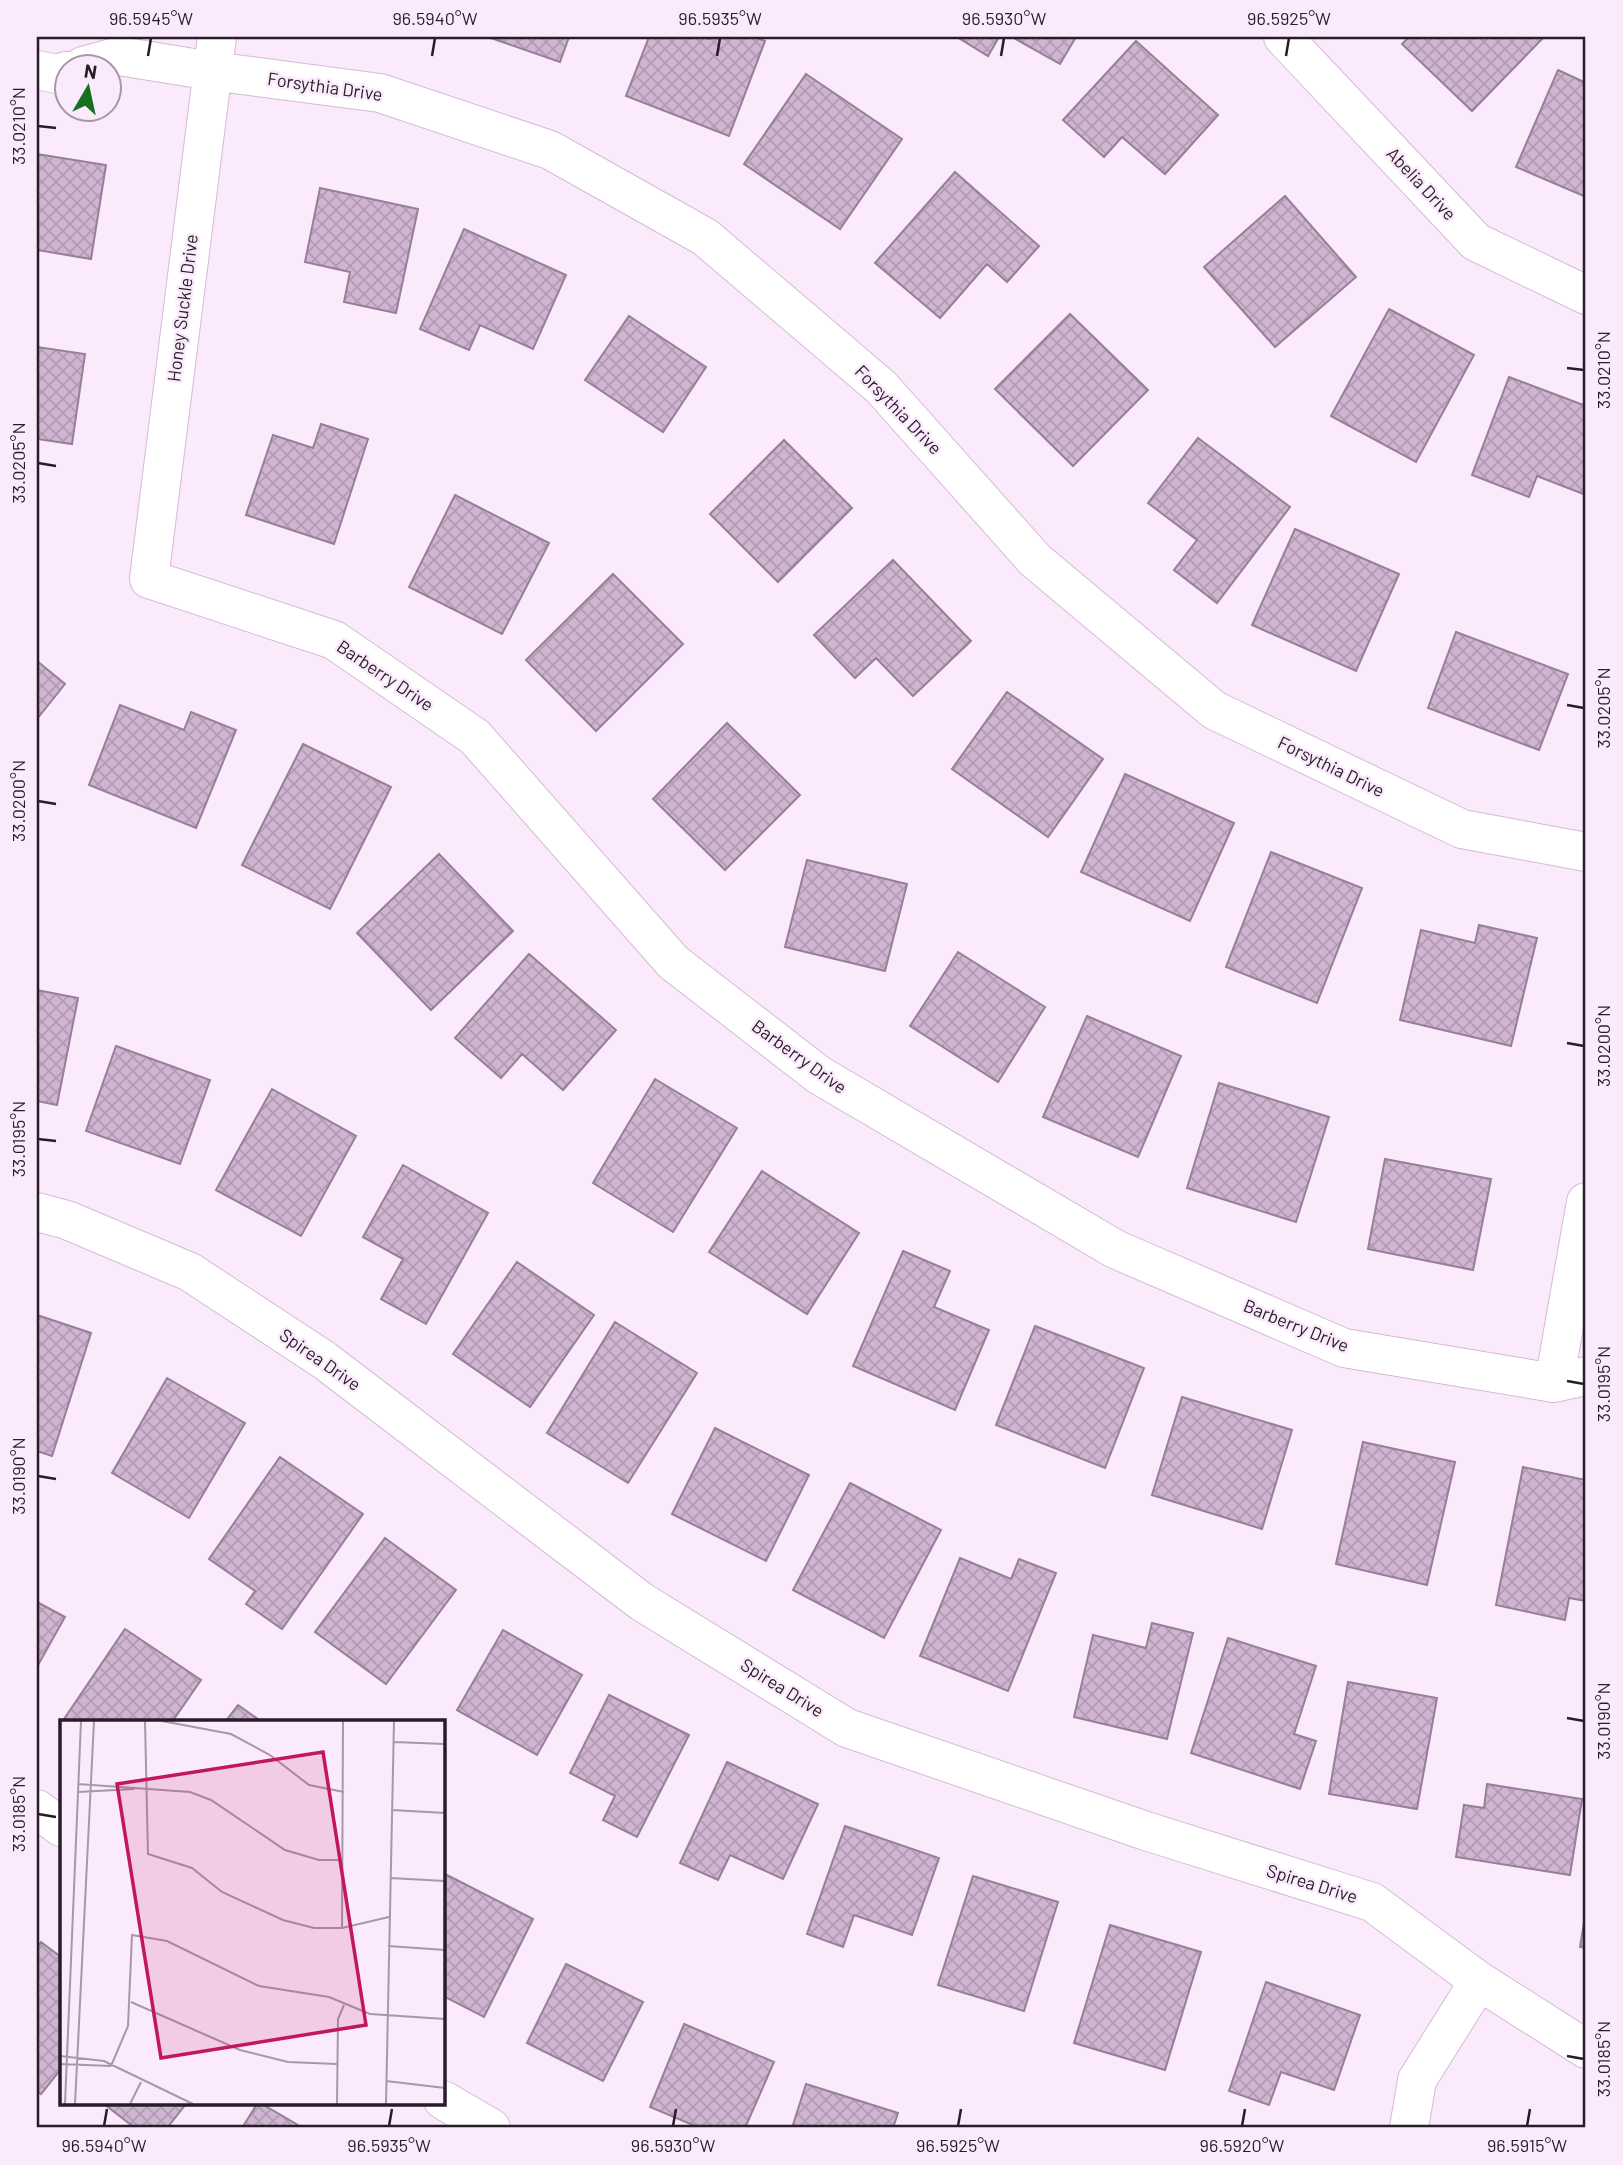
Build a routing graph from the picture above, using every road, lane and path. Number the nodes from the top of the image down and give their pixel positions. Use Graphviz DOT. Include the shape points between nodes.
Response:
graph roads {
  1 [pos="1283,37"];
  2 [pos="106,46"];
  3 [pos="215,54"];
  4 [pos="1586,295"];
  5 [pos="149,579"];
  6 [pos="1586,852"];
  7 [pos="1586,1202"];
  8 [pos="37,1212"];
  9 [pos="1570,1379"];
  10 [pos="37,1809"];
  11 [pos="60,1826"];
  12 [pos="1479,1981"];
  13 [pos="1586,2049"];
  14 [pos="444,2101"];
  15 [pos="491,2128"];
  16 [pos="1409,2128"];
  1 -- 4 [label="street, Abelia Drive" via="1476,242"];
  2 -- 3 [label="street, Forsythia Drive"];
  3 -- 5 [label="street, Honey Suckle Drive"];
  3 -- 6 [label="street, Forsythia Drive" via="380,93 550,150 705,237 881,387 1035,560 1214,710 1462,829"];
  5 -- 9 [label="street, Barberry Drive" via="334,640 475,737 673,962 820,1075 1115,1249 1344,1348"];
  7 -- 9 [label="street"];
  8 -- 12 [label="street, Spirea Drive" via="67,1220 190,1272 324,1360 642,1602 847,1728 1146,1831 1372,1902"];
  10 -- 11 [label="street"];
  12 -- 13 [label="street, Spirea Drive"];
  12 -- 16 [label="street" via="1417,2080"];
  14 -- 15 [label="street"];
}
